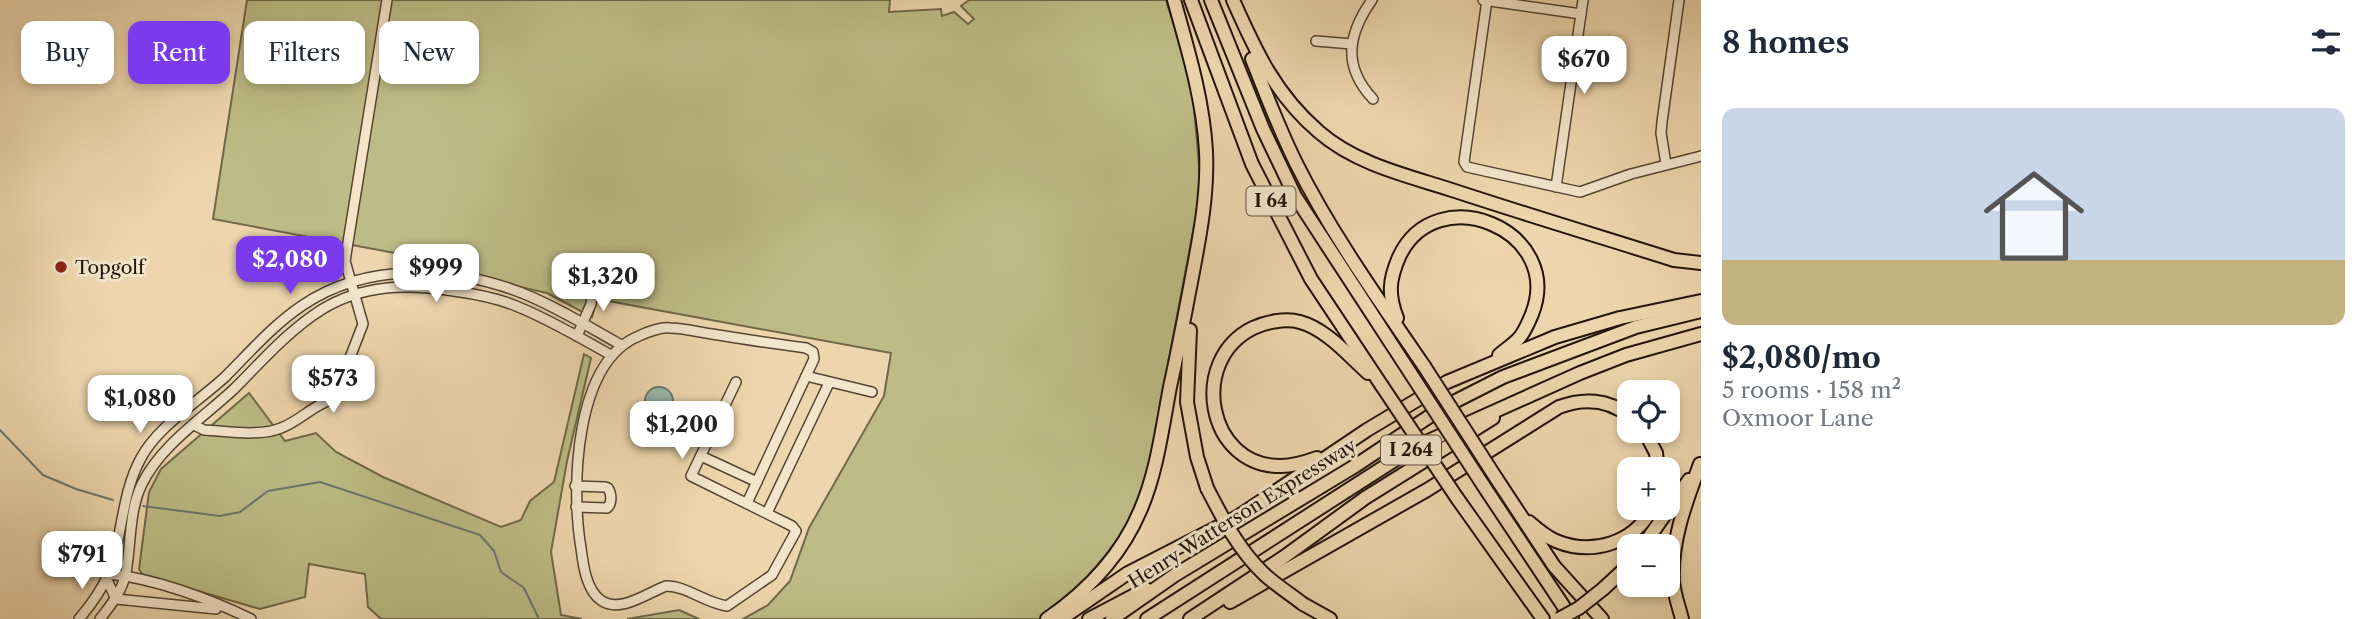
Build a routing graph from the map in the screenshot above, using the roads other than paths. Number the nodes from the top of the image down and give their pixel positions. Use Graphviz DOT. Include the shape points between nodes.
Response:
graph roads {
  1 [pos="387,0"];
  2 [pos="1174,0"];
  3 [pos="1191,0"];
  4 [pos="1212,0"];
  5 [pos="1231,0"];
  6 [pos="1372,0"];
  7 [pos="1485,0"];
  8 [pos="1583,0"];
  9 [pos="1679,0"];
  10 [pos="1581,14"];
  11 [pos="1316,41"];
  12 [pos="1352,44"];
  13 [pos="1373,99"];
  14 [pos="1701,156"];
  15 [pos="1665,164"];
  16 [pos="1556,187"];
  17 [pos="1701,263"];
  18 [pos="1192,277"];
  19 [pos="594,279"];
  20 [pos="349,282"];
  21 [pos="355,295"];
  22 [pos="1701,301"];
  23 [pos="1701,311"];
  24 [pos="583,323"];
  25 [pos="1701,334"];
  26 [pos="577,336"];
  27 [pos="1405,338"];
  28 [pos="1701,340"];
  29 [pos="621,345"];
  30 [pos="611,355"];
  31 [pos="1491,361"];
  32 [pos="806,376"];
  33 [pos="736,382"];
  34 [pos="829,383"];
  35 [pos="1382,386"];
  36 [pos="872,392"];
  37 [pos="1617,409"];
  38 [pos="194,425"];
  39 [pos="1334,452"];
  40 [pos="701,456"];
  41 [pos="1701,464"];
  42 [pos="757,482"];
  43 [pos="575,485"];
  44 [pos="747,503"];
  45 [pos="576,507"];
  46 [pos="1518,512"];
  47 [pos="767,513"];
  48 [pos="1643,520"];
  49 [pos="1651,534"];
  50 [pos="125,575"];
  51 [pos="1175,575"];
  52 [pos="107,576"];
  53 [pos="1617,576"];
  54 [pos="116,599"];
  55 [pos="229,610"];
  56 [pos="79,619"];
  57 [pos="100,619"];
  58 [pos="251,619"];
  59 [pos="1047,619"];
  60 [pos="1061,619"];
  61 [pos="1089,619"];
  62 [pos="1112,619"];
  63 [pos="1147,619"];
  64 [pos="1190,619"];
  65 [pos="1198,619"];
  66 [pos="1330,619"];
  67 [pos="1543,619"];
  68 [pos="1559,619"];
  69 [pos="1572,619"];
  70 [pos="1602,619"];
  71 [pos="1682,619"];
  1 -- 20 [label="street" via="347,246"];
  2 -- 18 [label="highway" via="1199,91 1206,147 1203,222"];
  3 -- 35 [label="highway, I 64" via="1252,164 1311,279"];
  4 -- 69 [label="highway, I 64, bridge" via="1263,129 1295,195"];
  5 -- 17 [label="highway" via="1262,64 1282,93 1321,134 1346,152 1674,260"];
  5 -- 27 [label="highway" via="1296,163 1354,264"];
  6 -- 12 [label="street" via="1357,23"];
  7 -- 10 [label="street"];
  7 -- 16 [label="street" via="1465,165"];
  8 -- 10 [label="street"];
  9 -- 15 [label="street" via="1661,133"];
  10 -- 16 [label="street"];
  11 -- 12 [label="street"];
  12 -- 13 [label="street" via="1355,70"];
  14 -- 15 [label="street"];
  15 -- 16 [label="street" via="1580,192"];
  18 -- 59 [label="highway" via="1162,435 1139,513 1111,560"];
  18 -- 66 [label="highway, bridge" via="1187,402 1207,488 1228,529 1265,575"];
  19 -- 24 [label="street"];
  20 -- 21 [label="street"];
  20 -- 24 [label="street" via="394,272 484,281 532,297"];
  20 -- 52 [label="street" via="317,296 287,317 142,456 125,498"];
  21 -- 26 [label="street" via="411,286 475,294 516,306"];
  21 -- 38 [label="street" via="305,321"];
  21 -- 38 [label="street" via="362,331 334,399 277,430"];
  22 -- 31 [label="highway" via="1620,318"];
  23 -- 51 [label="highway, Henry Watterson Expressway / I 264" via="1624,332 1503,377 1442,408"];
  24 -- 26 [label="street"];
  24 -- 29 [label="street"];
  25 -- 63 [label="highway, Henry Watterson Expressway / I 264" via="1580,373 1415,447"];
  26 -- 30 [label="street"];
  27 -- 31 [label="highway" via="1389,292 1402,252 1428,226 1447,218 1480,219 1513,235 1526,250 1538,285 1536,303 1520,336"];
  27 -- 46 [label="highway, bridge"];
  28 -- 64 [label="highway" via="1583,377 1498,416 1365,498"];
  29 -- 30 [label="street"];
  29 -- 32 [label="street" via="667,327 806,348 814,359"];
  30 -- 43 [label="street" via="592,392"];
  31 -- 39 [label="highway" via="1447,382"];
  32 -- 34 [label="street"];
  32 -- 42 [label="street"];
  33 -- 40 [label="street"];
  34 -- 36 [label="street"];
  34 -- 47 [label="street"];
  35 -- 39 [label="highway" via="1334,342 1299,321 1263,323 1233,342 1214,375 1214,413 1223,433 1259,463 1281,467"];
  35 -- 67 [label="highway, I 64, bridge"];
  37 -- 65 [label="highway" via="1608,403 1574,401 1559,407 1417,496"];
  38 -- 50 [label="street" via="154,463 141,486"];
  39 -- 60 [label="highway" via="1239,516 1128,573"];
  40 -- 42 [label="street"];
  40 -- 44 [label="street" via="691,476"];
  41 -- 49 [label="highway"];
  41 -- 71 [label="highway" via="1675,546 1674,584"];
  42 -- 44 [label="street"];
  43 -- 45 [label="street"];
  43 -- 45 [label="street" via="605,487 611,494 607,508"];
  44 -- 47 [label="street"];
  45 -- 47 [label="street" via="583,563 593,591 603,602 618,606 666,586 718,605 735,602 772,575 796,531"];
  46 -- 48 [label="highway" via="1555,541 1596,549 1618,541"];
  46 -- 70 [label="highway" via="1560,574"];
  50 -- 52 [label="street"];
  50 -- 54 [label="street"];
  50 -- 55 [label="street"];
  51 -- 61 [label="highway"];
  51 -- 62 [label="highway, Henry Watterson Expressway / I 264"];
  52 -- 54 [label="street"];
  52 -- 56 [label="street"];
  53 -- 68 [label="highway, bridge"];
  54 -- 55 [label="street"];
  54 -- 57 [label="street"];
  55 -- 58 [label="street"];
}
